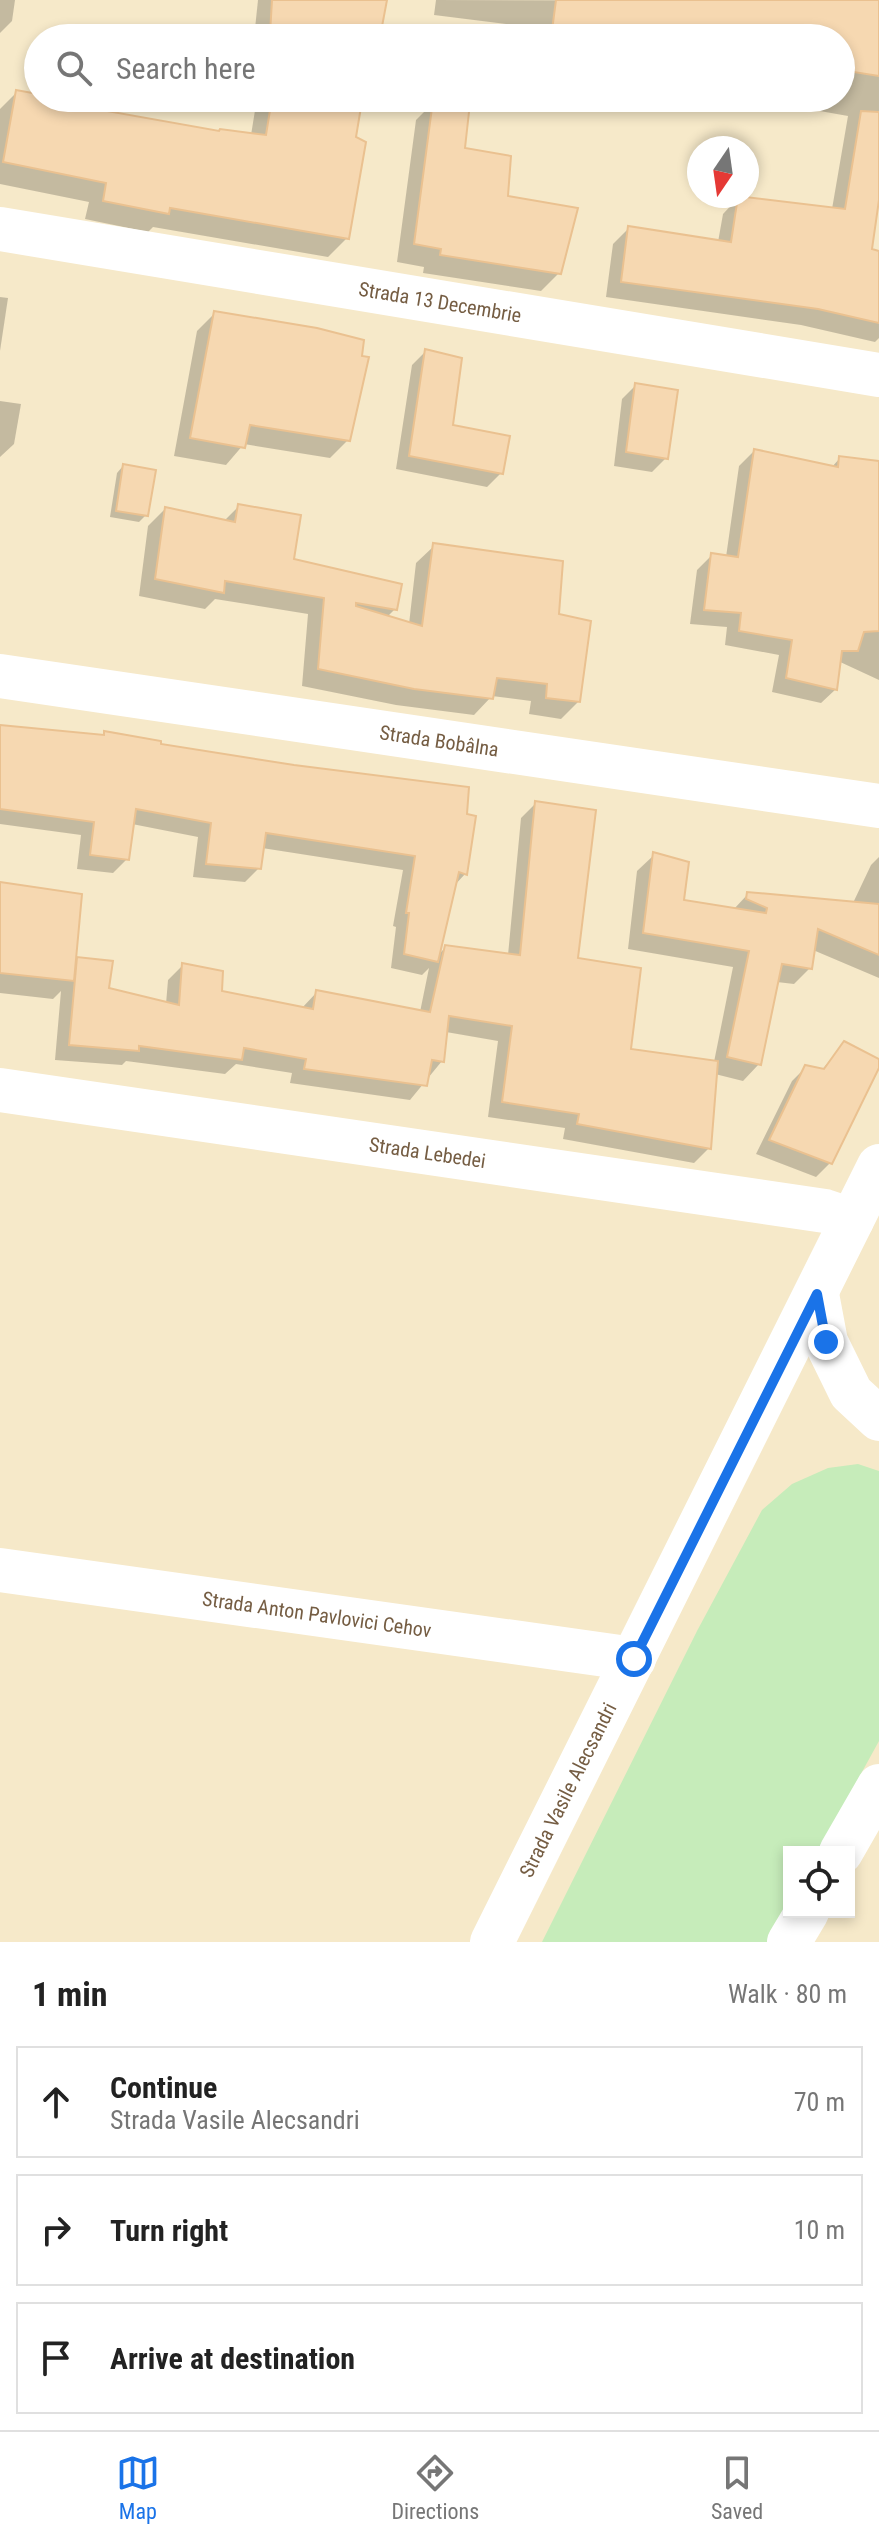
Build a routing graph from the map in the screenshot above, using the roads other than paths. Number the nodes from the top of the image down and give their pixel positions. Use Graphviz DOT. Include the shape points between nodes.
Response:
graph roads {
  1 [pos="0,229"];
  2 [pos="879,375"];
  3 [pos="0,676"];
  4 [pos="879,806"];
  5 [pos="0,1090"];
  6 [pos="879,1166"];
  7 [pos="852,1220"];
  8 [pos="817,1294"];
  9 [pos="879,1419"];
  10 [pos="0,1570"];
  11 [pos="634,1659"];
  12 [pos="879,1786"];
  13 [pos="844,1846"];
  14 [pos="803,1918"];
  15 [pos="492,1942"];
  16 [pos="789,1942"];
  1 -- 2 [label="street, Strada 13 Decembrie"];
  3 -- 4 [label="street, Strada Bobâlna"];
  5 -- 7 [label="street, Strada Lebedei" via="809,1208"];
  6 -- 7 [label="street, Strada Vasile Alecsandri"];
  7 -- 8 [label="street, Strada Vasile Alecsandri"];
  8 -- 9 [label="street" via="826,1342 851,1393"];
  8 -- 11 [label="street, Strada Vasile Alecsandri"];
  10 -- 11 [label="street, Strada Anton Pavlovici Cehov"];
  11 -- 15 [label="street, Strada Vasile Alecsandri"];
  12 -- 13 [label="street"];
  14 -- 16 [label="street"];
}
